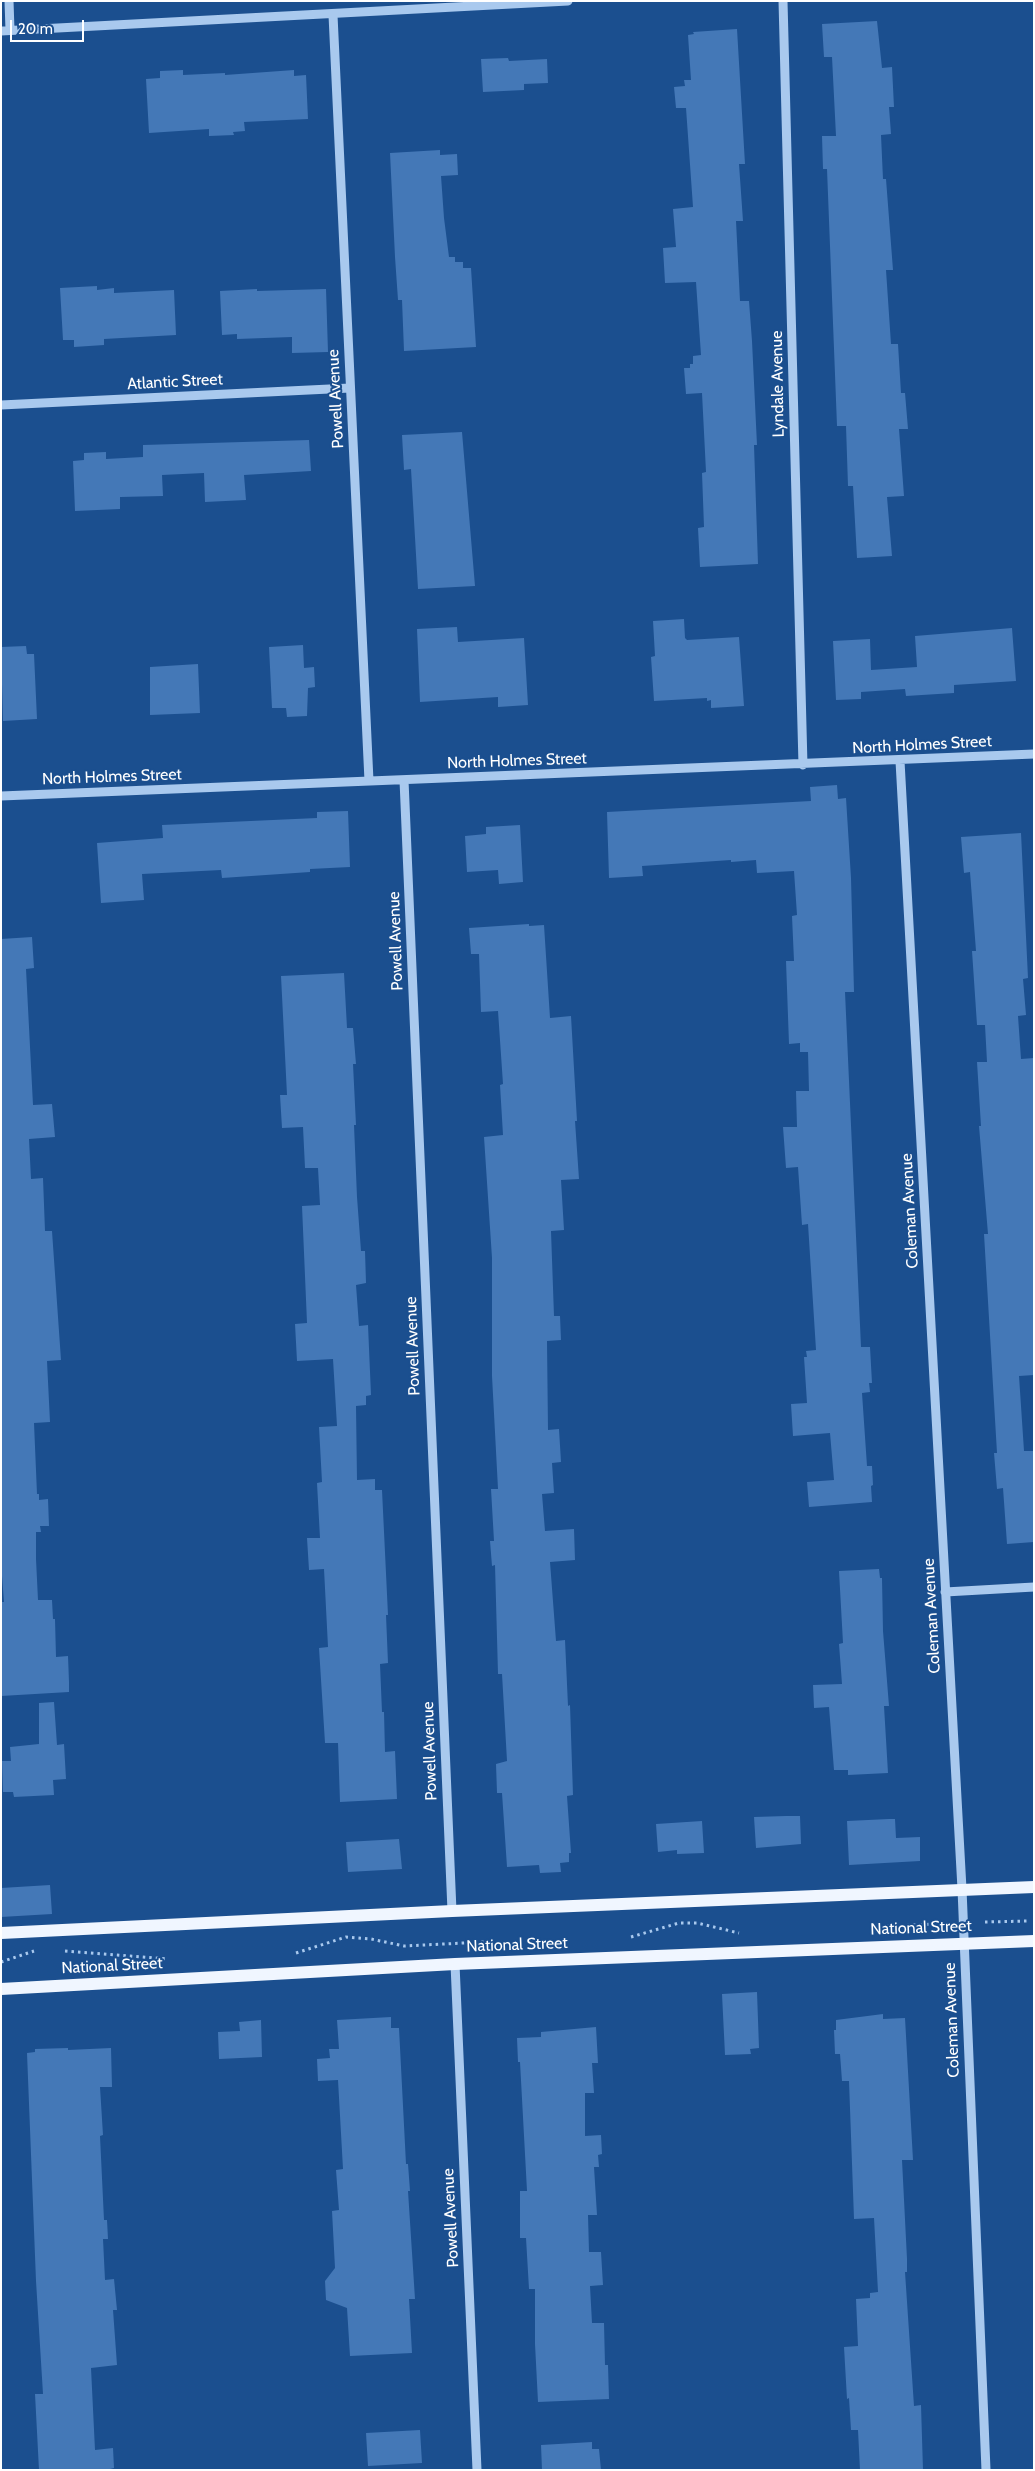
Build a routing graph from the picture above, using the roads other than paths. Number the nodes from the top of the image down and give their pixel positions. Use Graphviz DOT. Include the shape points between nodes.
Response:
graph roads {
  1 [pos="9,1"];
  2 [pos="400,1"];
  3 [pos="568,1"];
  4 [pos="783,1"];
  5 [pos="401,12"];
  6 [pos="332,15"];
  7 [pos="6,30"];
  8 [pos="350,388"];
  9 [pos="1,405"];
  10 [pos="1034,754"];
  11 [pos="900,761"];
  12 [pos="803,765"];
  13 [pos="404,780"];
  14 [pos="368,781"];
  15 [pos="1,796"];
  16 [pos="1034,1587"];
  17 [pos="945,1592"];
  18 [pos="1034,1887"];
  19 [pos="962,1889"];
  20 [pos="452,1911"];
  21 [pos="1,1934"];
  22 [pos="1034,1941"];
  23 [pos="964,1943"];
  24 [pos="455,1964"];
  25 [pos="1,1989"];
  26 [pos="477,2470"];
  27 [pos="986,2470"];
  1 -- 7 [label="street"];
  2 -- 5 [label="street"];
  3 -- 5 [label="street"];
  4 -- 12 [label="street, Lyndale Avenue"];
  5 -- 6 [label="street"];
  6 -- 7 [label="street"];
  6 -- 8 [label="street, Powell Avenue"];
  8 -- 9 [label="street, Atlantic Street"];
  8 -- 14 [label="street, Powell Avenue"];
  10 -- 11 [label="street, North Holmes Street"];
  11 -- 12 [label="street, North Holmes Street"];
  11 -- 17 [label="street, Coleman Avenue"];
  12 -- 13 [label="street, North Holmes Street"];
  13 -- 14 [label="street, North Holmes Street"];
  13 -- 20 [label="street, Powell Avenue"];
  14 -- 15 [label="street, North Holmes Street"];
  16 -- 17 [label="street"];
  17 -- 19 [label="street, Coleman Avenue"];
  18 -- 19 [label="main road"];
  19 -- 20 [label="main road"];
  19 -- 23 [label="street, Coleman Avenue"];
  20 -- 21 [label="main road"];
  22 -- 23 [label="main road, National Street"];
  23 -- 24 [label="main road, National Street"];
  23 -- 27 [label="street, Coleman Avenue"];
  24 -- 25 [label="main road, National Street"];
  24 -- 26 [label="street, Powell Avenue"];
}
